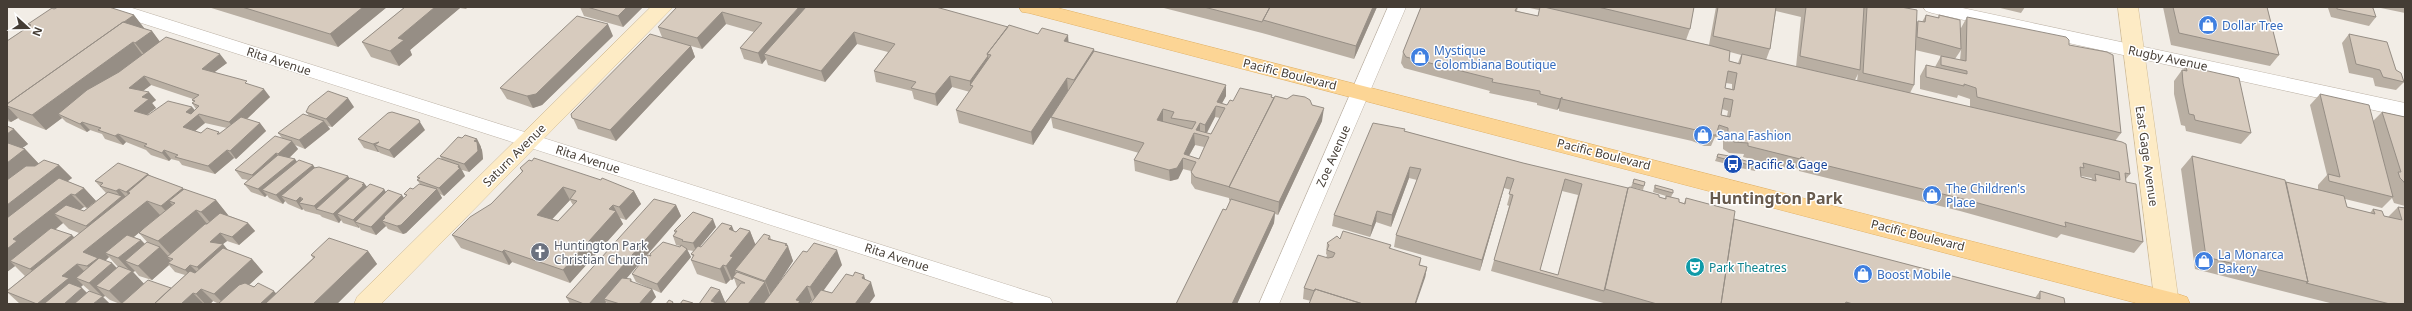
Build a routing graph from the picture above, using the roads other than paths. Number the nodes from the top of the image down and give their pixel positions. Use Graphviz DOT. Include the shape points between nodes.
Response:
graph roads {
  1 [pos="110,7"];
  2 [pos="663,7"];
  3 [pos="1029,7"];
  4 [pos="1397,7"];
  5 [pos="1932,7"];
  6 [pos="2128,7"];
  7 [pos="2133,50"];
  8 [pos="1361,92"];
  9 [pos="2405,110"];
  10 [pos="529,140"];
  11 [pos="2171,303"];
  12 [pos="366,304"];
  13 [pos="1043,304"];
  14 [pos="1268,304"];
  1 -- 10 [label="street, Rita Avenue"];
  2 -- 10 [label="street, Saturn Avenue"];
  3 -- 8 [label="main road, Pacific Boulevard"];
  4 -- 8 [label="street, Zoe Avenue"];
  5 -- 7 [label="street, Rugby Avenue"];
  6 -- 7 [label="street, East Gage Avenue"];
  7 -- 9 [label="street, Rugby Avenue"];
  7 -- 11 [label="street, East Gage Avenue"];
  8 -- 11 [label="main road, Pacific Boulevard"];
  8 -- 14 [label="street, Zoe Avenue"];
  10 -- 12 [label="street, Saturn Avenue"];
  10 -- 13 [label="street, Rita Avenue"];
}
